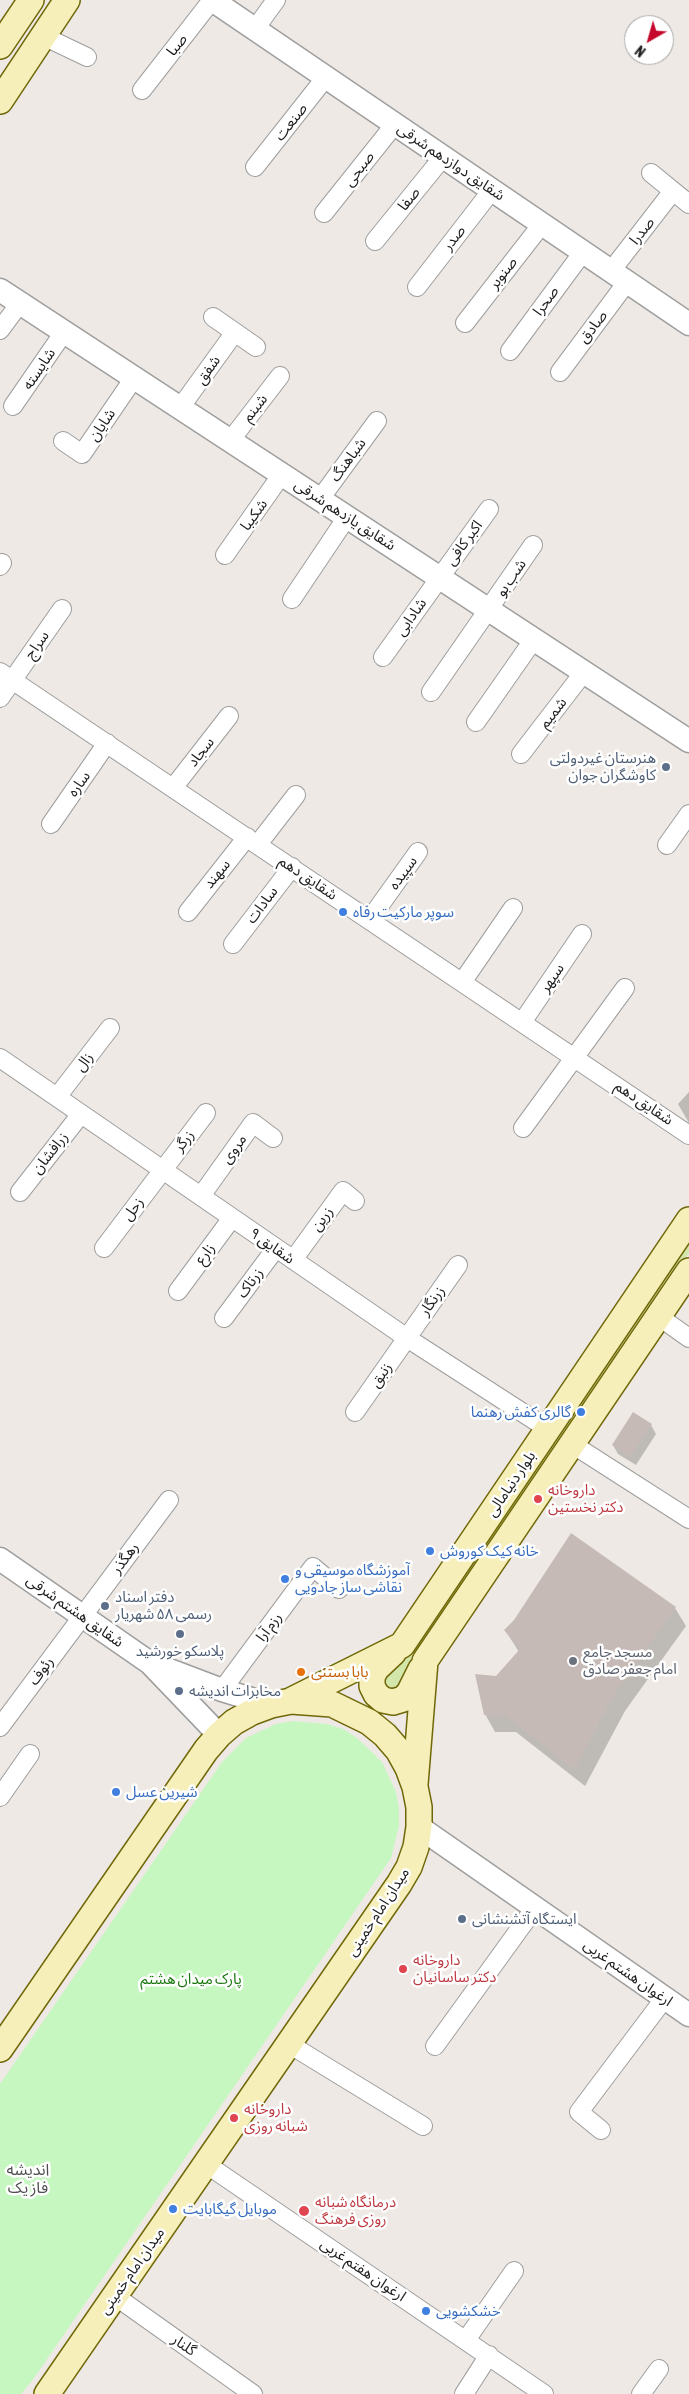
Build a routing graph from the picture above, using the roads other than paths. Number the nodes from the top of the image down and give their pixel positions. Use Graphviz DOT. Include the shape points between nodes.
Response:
graph roads {
  1 [pos="31,0"];
  2 [pos="67,0"];
  3 [pos="212,0"];
  4 [pos="276,0"];
  5 [pos="255,29"];
  6 [pos="43,36"];
  7 [pos="0,46"];
  8 [pos="86,57"];
  9 [pos="326,77"];
  10 [pos="142,90"];
  11 [pos="0,101"];
  12 [pos="395,124"];
  13 [pos="443,157"];
  14 [pos="255,167"];
  15 [pos="650,173"];
  16 [pos="492,190"];
  17 [pos="673,191"];
  18 [pos="689,204"];
  19 [pos="324,213"];
  20 [pos="542,224"];
  21 [pos="375,241"];
  22 [pos="583,252"];
  23 [pos="619,276"];
  24 [pos="417,287"];
  25 [pos="0,290"];
  26 [pos="20,303"];
  27 [pos="213,317"];
  28 [pos="465,323"];
  29 [pos="689,324"];
  30 [pos="0,330"];
  31 [pos="64,332"];
  32 [pos="235,332"];
  33 [pos="256,347"];
  34 [pos="510,351"];
  35 [pos="560,372"];
  36 [pos="280,376"];
  37 [pos="134,378"];
  38 [pos="13,406"];
  39 [pos="180,408"];
  40 [pos="377,420"];
  41 [pos="63,441"];
  42 [pos="230,441"];
  43 [pos="282,474"];
  44 [pos="320,499"];
  45 [pos="489,509"];
  46 [pos="347,517"];
  47 [pos="533,545"];
  48 [pos="225,555"];
  49 [pos="440,577"];
  50 [pos="292,599"];
  51 [pos="62,609"];
  52 [pos="490,610"];
  53 [pos="534,640"];
  54 [pos="383,657"];
  55 [pos="584,672"];
  56 [pos="6,676"];
  57 [pos="431,692"];
  58 [pos="0,698"];
  59 [pos="229,716"];
  60 [pos="476,722"];
  61 [pos="689,741"];
  62 [pos="107,743"];
  63 [pos="521,754"];
  64 [pos="173,788"];
  65 [pos="296,795"];
  66 [pos="689,814"];
  67 [pos="51,824"];
  68 [pos="252,841"];
  69 [pos="667,845"];
  70 [pos="418,852"];
  71 [pos="292,867"];
  72 [pos="513,908"];
  73 [pos="188,912"];
  74 [pos="370,919"];
  75 [pos="582,934"];
  76 [pos="233,944"];
  77 [pos="463,981"];
  78 [pos="625,988"];
  79 [pos="523,1022"];
  80 [pos="110,1028"];
  81 [pos="576,1057"];
  82 [pos="0,1058"];
  83 [pos="57,1097"];
  84 [pos="206,1113"];
  85 [pos="81,1114"];
  86 [pos="523,1128"];
  87 [pos="689,1135"];
  88 [pos="273,1138"];
  89 [pos="162,1170"];
  90 [pos="20,1192"];
  91 [pos="200,1196"];
  92 [pos="355,1201"];
  93 [pos="232,1218"];
  94 [pos="689,1220"];
  95 [pos="104,1248"];
  96 [pos="276,1248"];
  97 [pos="293,1260"];
  98 [pos="458,1264"];
  99 [pos="689,1271"];
  100 [pos="178,1291"];
  101 [pos="658,1316"];
  102 [pos="224,1318"];
  103 [pos="407,1338"];
  104 [pos="689,1338"];
  105 [pos="355,1412"];
  106 [pos="548,1429"];
  107 [pos="572,1444"];
  108 [pos="168,1500"];
  109 [pos="689,1519"];
  110 [pos="0,1558"];
  111 [pos="339,1588"];
  112 [pos="82,1616"];
  113 [pos="402,1645"];
  114 [pos="425,1661"];
  115 [pos="150,1663"];
  116 [pos="222,1690"];
  117 [pos="281,1703"];
  118 [pos="0,1727"];
  119 [pos="219,1735"];
  120 [pos="30,1754"];
  121 [pos="415,1787"];
  122 [pos="0,1797"];
  123 [pos="419,1827"];
  124 [pos="534,1909"];
  125 [pos="664,1998"];
  126 [pos="689,2016"];
  127 [pos="2,2042"];
  128 [pos="289,2044"];
  129 [pos="435,2046"];
  130 [pos="423,2126"];
  131 [pos="602,2130"];
  132 [pos="206,2164"];
  133 [pos="514,2271"];
  134 [pos="114,2296"];
  135 [pos="466,2340"];
  136 [pos="489,2355"];
  137 [pos="659,2370"];
  138 [pos="47,2394"];
  139 [pos="253,2394"];
  140 [pos="464,2394"];
  141 [pos="544,2394"];
  142 [pos="641,2394"];
  1 -- 7 [label="main road"];
  2 -- 6 [label="main road"];
  3 -- 5 [label="street, شقایق دوازدهم شرقی"];
  3 -- 10 [label="street, صبا"];
  4 -- 5 [label="street"];
  5 -- 9 [label="street, شقایق دوازدهم شرقی"];
  6 -- 8 [label="street"];
  6 -- 11 [label="main road"];
  9 -- 12 [label="street, شقایق دوازدهم شرقی"];
  9 -- 14 [label="street, صنعت"];
  12 -- 13 [label="street, شقایق دوازدهم شرقی"];
  12 -- 19 [label="street, صبحی"];
  13 -- 16 [label="street, شقایق دوازدهم شرقی"];
  13 -- 21 [label="street, صفا"];
  15 -- 17 [label="street"];
  16 -- 20 [label="street, شقایق دوازدهم شرقی"];
  16 -- 24 [label="street, صدر"];
  17 -- 18 [label="street"];
  17 -- 23 [label="street, صدرا"];
  20 -- 22 [label="street, شقایق دوازدهم شرقی"];
  20 -- 28 [label="street, صنوبر"];
  22 -- 23 [label="street, شقایق دوازدهم شرقی"];
  22 -- 34 [label="street, صحرا"];
  23 -- 29 [label="street, شقایق دوازدهم شرقی"];
  23 -- 35 [label="street, صادق"];
  25 -- 26 [label="street, شقایق یازدهم شرقی"];
  26 -- 30 [label="street"];
  26 -- 31 [label="street, شقایق یازدهم شرقی"];
  27 -- 32 [label="street"];
  31 -- 37 [label="street, شقایق یازدهم شرقی"];
  31 -- 38 [label="street, شایسته"];
  32 -- 33 [label="street"];
  32 -- 39 [label="street, شفق"];
  36 -- 42 [label="street, شبنم"];
  37 -- 39 [label="street, شقایق یازدهم شرقی"];
  37 -- 41 [label="street, شایان" via="82,454"];
  39 -- 42 [label="street, شقایق یازدهم شرقی"];
  40 -- 44 [label="street, شباهنگ"];
  42 -- 43 [label="street, شقایق یازدهم شرقی"];
  43 -- 44 [label="street, شقایق یازدهم شرقی"];
  43 -- 48 [label="street, شکیبا"];
  44 -- 46 [label="street, شقایق یازدهم شرقی"];
  45 -- 49 [label="street, اکبر کافی"];
  46 -- 49 [label="street, شقایق یازدهم شرقی"];
  46 -- 50 [label="street"];
  47 -- 52 [label="street, شب بو"];
  49 -- 52 [label="street, شقایق یازدهم شرقی"];
  49 -- 54 [label="street, شادابی"];
  51 -- 56 [label="street, سراج"];
  52 -- 53 [label="street, شقایق یازدهم شرقی"];
  52 -- 57 [label="street, شب بو"];
  53 -- 55 [label="street, شقایق یازدهم شرقی"];
  53 -- 60 [label="street"];
  55 -- 61 [label="street, شقایق یازدهم شرقی"];
  55 -- 63 [label="street, شمیم"];
  56 -- 58 [label="street, سراج"];
  56 -- 62 [label="street, شقایق دهم"];
  59 -- 64 [label="street, سجاد"];
  62 -- 64 [label="street, شقایق دهم"];
  62 -- 67 [label="street, ساره"];
  64 -- 68 [label="street, شقایق دهم"];
  65 -- 68 [label="street, سهند"];
  66 -- 69 [label="street"];
  68 -- 71 [label="street, شقایق دهم"];
  68 -- 73 [label="street, سهند"];
  70 -- 74 [label="street, سپیده"];
  71 -- 74 [label="street, شقایق دهم"];
  71 -- 76 [label="street, سادات"];
  72 -- 77 [label="street"];
  74 -- 77 [label="street, شقایق دهم"];
  75 -- 79 [label="street, سپهر"];
  77 -- 79 [label="street, شقایق دهم"];
  78 -- 81 [label="street"];
  79 -- 81 [label="street, شقایق دهم"];
  80 -- 83 [label="street, زال"];
  81 -- 86 [label="street"];
  81 -- 87 [label="street, شقایق دهم"];
  82 -- 83 [label="street, شقایق ۹"];
  83 -- 85 [label="street, شقایق ۹"];
  84 -- 89 [label="street, زرگر"];
  85 -- 89 [label="street, شقایق ۹"];
  85 -- 90 [label="street, زرافشان"];
  88 -- 91 [label="street, مروی" via="253,1123"];
  89 -- 91 [label="street, شقایق ۹"];
  89 -- 95 [label="street, زحل"];
  91 -- 93 [label="street, شقایق ۹"];
  92 -- 97 [label="street, زرین" via="343,1191"];
  93 -- 96 [label="street, شقایق ۹"];
  93 -- 100 [label="street, زارع"];
  94 -- 106 [label="main road, بلوار دنیامالی"];
  96 -- 97 [label="street, شقایق ۹"];
  96 -- 102 [label="street, زرتاک"];
  97 -- 103 [label="street, شقایق ۹"];
  98 -- 103 [label="street, زرنگار"];
  99 -- 101 [label="main road, بلوار دنیامالی"];
  101 -- 104 [label="street"];
  101 -- 107 [label="main road, بلوار دنیامالی"];
  103 -- 105 [label="street, زنبق"];
  103 -- 106 [label="street, شقایق ۹"];
  106 -- 113 [label="main road, بلوار دنیامالی"];
  107 -- 109 [label="street"];
  107 -- 114 [label="main road, بلوار دنیامالی"];
  108 -- 112 [label="street, رهگذر"];
  110 -- 112 [label="street, شقایق هشتم شرقی"];
  111 -- 116 [label="street, رزم آرا" via="313,1567"];
  112 -- 115 [label="street, شقایق هشتم شرقی"];
  112 -- 118 [label="street, رئوف"];
  113 -- 114 [label="main road" via="376,1669 372,1677 372,1686 383,1700 403,1700"];
  113 -- 117 [label="main road, بلوار دنیامالی"];
  114 -- 121 [label="main road, بلوار دنیامالی"];
  115 -- 116 [label="street, شقایق هشتم شرقی"];
  115 -- 119 [label="street, شقایق هشتم شرقی"];
  116 -- 117 [label="street, شقایق هشتم شرقی"];
  117 -- 119 [label="main road, میدان امام خمینی" via="252,1712"];
  117 -- 121 [label="main road, میدان امام خمینی" via="312,1701 332,1704 369,1722 398,1750"];
  119 -- 127 [label="main road, میدان امام خمینی"];
  120 -- 122 [label="street"];
  121 -- 123 [label="main road, میدان امام خمینی"];
  123 -- 124 [label="street, ارغوان هشتم غربی"];
  123 -- 128 [label="main road, میدان امام خمینی" via="414,1854 399,1884"];
  124 -- 125 [label="street, ارغوان هشتم غربی"];
  124 -- 129 [label="street"];
  125 -- 126 [label="street, ارغوان هشتم غربی"];
  125 -- 131 [label="street" via="579,2112"];
  128 -- 130 [label="street"];
  128 -- 132 [label="main road, میدان امام خمینی"];
  132 -- 134 [label="main road, میدان امام خمینی"];
  132 -- 135 [label="street, ارغوان هفتم غربی"];
  133 -- 135 [label="street"];
  134 -- 138 [label="main road, میدان امام خمینی"];
  134 -- 139 [label="street, گلنار"];
  135 -- 136 [label="street, ارغوان هفتم غربی"];
  136 -- 140 [label="street"];
  136 -- 141 [label="street, ارغوان هفتم غربی"];
  137 -- 142 [label="street"];
}
